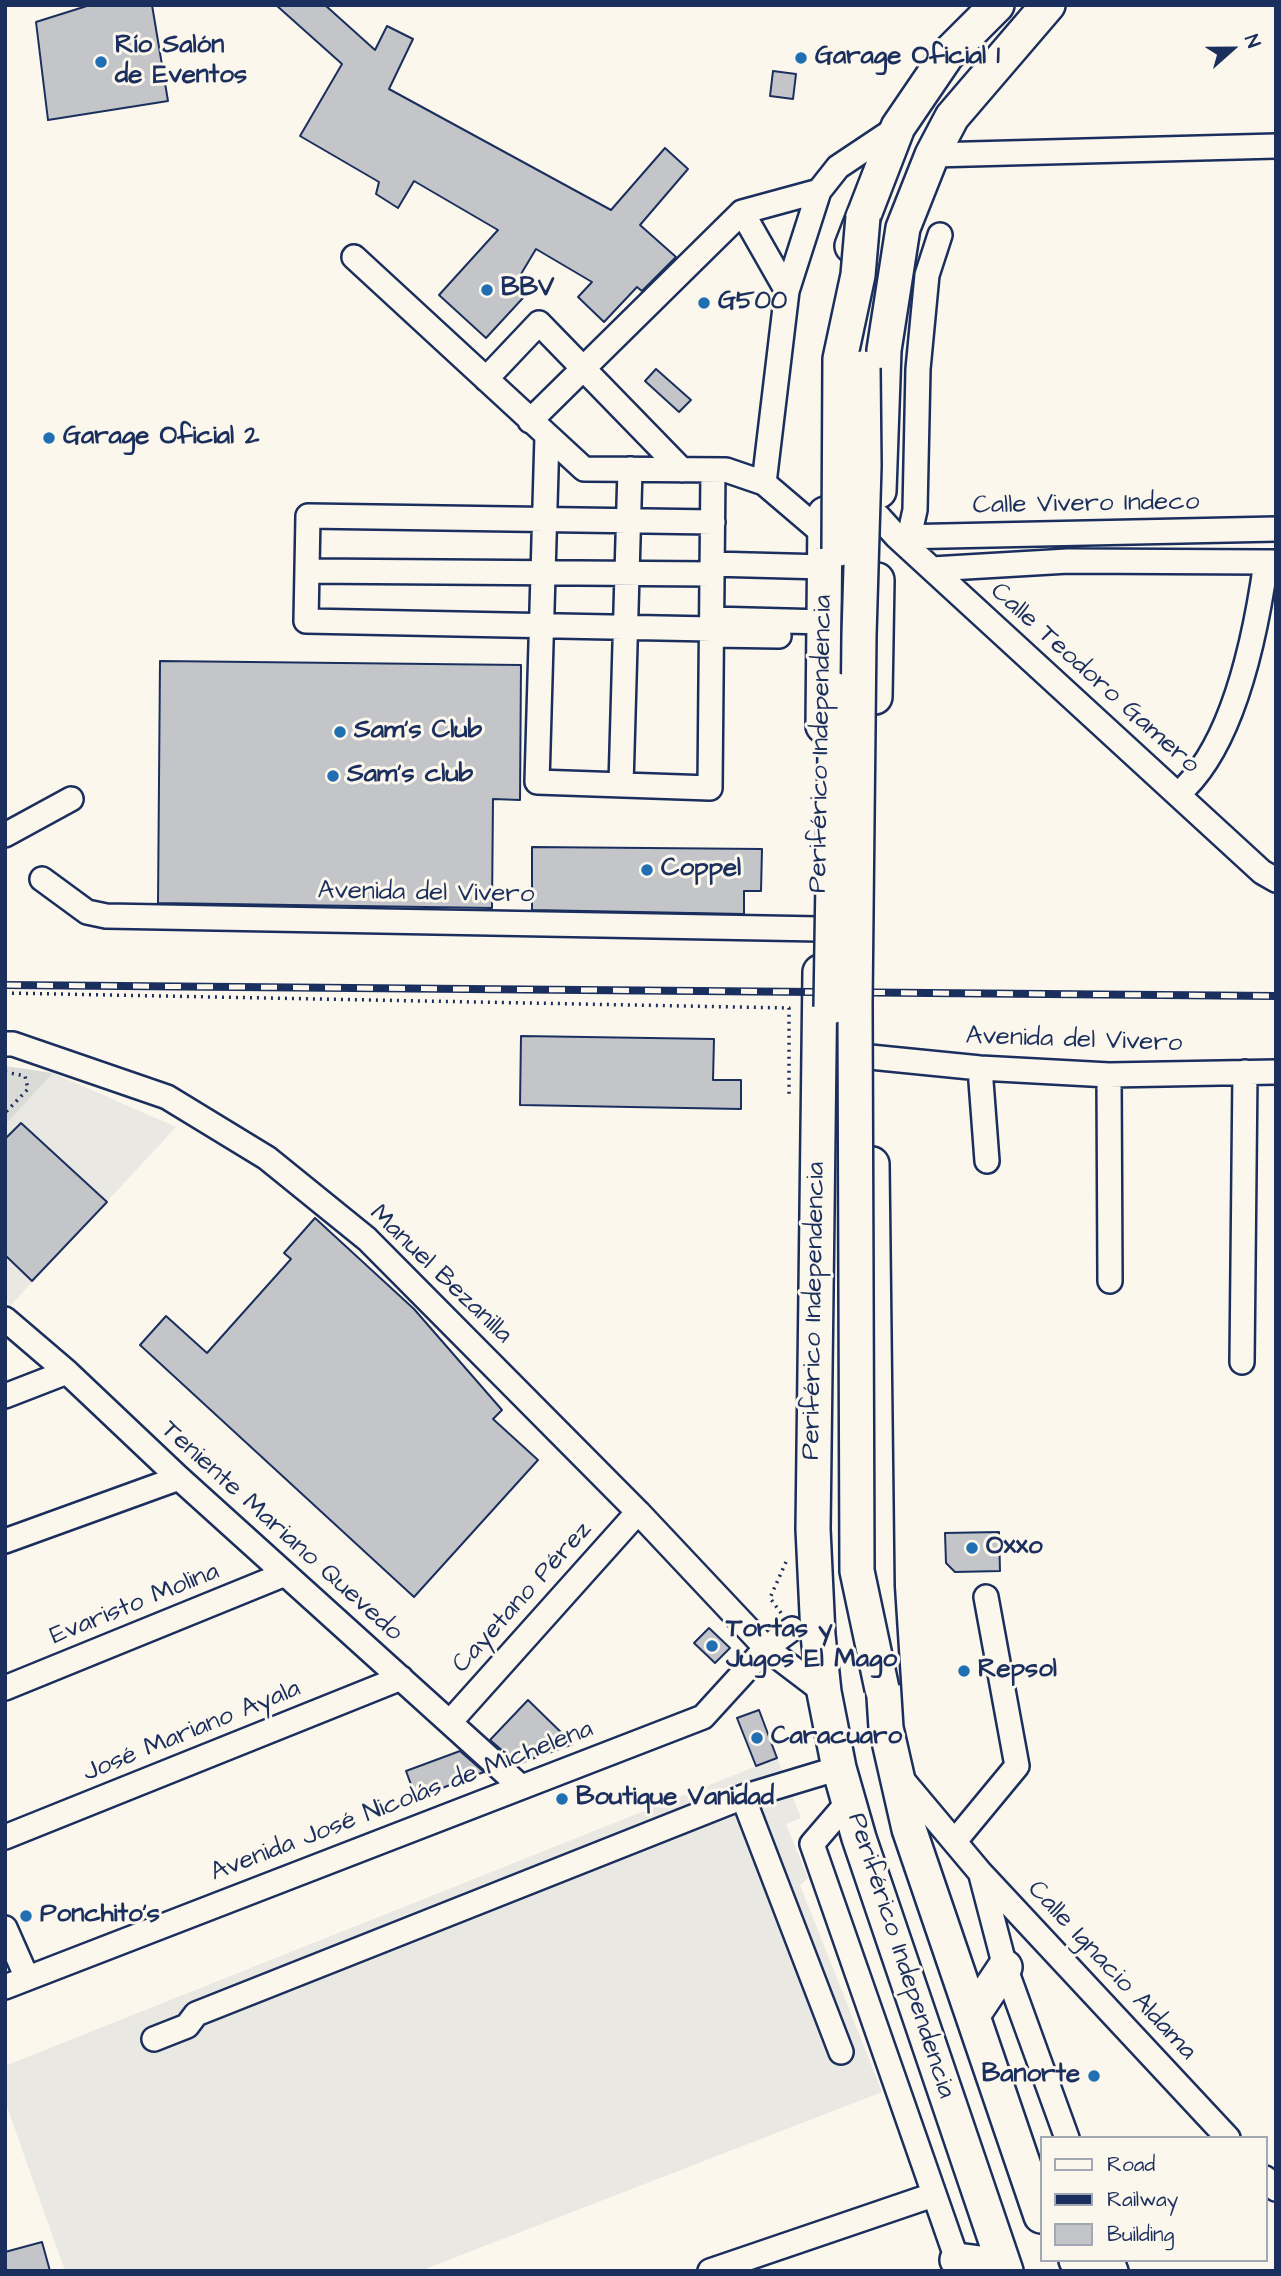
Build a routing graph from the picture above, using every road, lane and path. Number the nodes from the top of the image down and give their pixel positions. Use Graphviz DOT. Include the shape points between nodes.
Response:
graph roads {
  1 [pos="997,5"];
  2 [pos="1048,5"];
  3 [pos="898,127"];
  4 [pos="1276,146"];
  5 [pos="932,155"];
  6 [pos="819,191"];
  7 [pos="742,212"];
  8 [pos="863,217"];
  9 [pos="940,235"];
  10 [pos="901,242"];
  11 [pos="354,257"];
  12 [pos="787,291"];
  13 [pos="584,368"];
  14 [pos="486,379"];
  15 [pos="539,428"];
  16 [pos="630,469"];
  17 [pos="682,470"];
  18 [pos="713,470"];
  19 [pos="764,483"];
  20 [pos="545,518"];
  21 [pos="629,520"];
  22 [pos="713,522"];
  23 [pos="1276,529"];
  24 [pos="894,530"];
  25 [pos="825,561"];
  26 [pos="1271,562"];
  27 [pos="932,569"];
  28 [pos="307,571"];
  29 [pos="543,572"];
  30 [pos="626,573"];
  31 [pos="712,573"];
  32 [pos="541,624"];
  33 [pos="624,627"];
  34 [pos="712,628"];
  35 [pos="824,629"];
  36 [pos="621,785"];
  37 [pos="1178,794"];
  38 [pos="71,799"];
  39 [pos="5,835"];
  40 [pos="42,879"];
  41 [pos="1276,880"];
  42 [pos="820,929"];
  43 [pos="844,983"];
  44 [pos="5,993"];
  45 [pos="5,1044"];
  46 [pos="870,1057"];
  47 [pos="980,1068"];
  48 [pos="5,1072"];
  49 [pos="1245,1072"];
  50 [pos="1276,1072"];
  51 [pos="1109,1075"];
  52 [pos="789,1101"];
  53 [pos="5,1113"];
  54 [pos="987,1161"];
  55 [pos="1111,1281"];
  56 [pos="5,1320"];
  57 [pos="1241,1362"];
  58 [pos="67,1372"];
  59 [pos="5,1396"];
  60 [pos="179,1478"];
  61 [pos="638,1512"];
  62 [pos="5,1541"];
  63 [pos="786,1550"];
  64 [pos="285,1574"];
  65 [pos="986,1597"];
  66 [pos="805,1632"];
  67 [pos="766,1648"];
  68 [pos="401,1678"];
  69 [pos="5,1688"];
  70 [pos="882,1689"];
  71 [pos="824,1692"];
  72 [pos="450,1722"];
  73 [pos="839,1768"];
  74 [pos="894,1770"];
  75 [pos="520,1786"];
  76 [pos="743,1797"];
  77 [pos="849,1801"];
  78 [pos="5,1837"];
  79 [pos="955,1841"];
  80 [pos="979,1871"];
  81 [pos="5,1928"];
  82 [pos="1005,1968"];
  83 [pos="27,1978"];
  84 [pos="5,1987"];
  85 [pos="973,2015"];
  86 [pos="154,2039"];
  87 [pos="841,2052"];
  88 [pos="1066,2136"];
  89 [pos="1226,2136"];
  90 [pos="933,2194"];
  91 [pos="1040,2213"];
  92 [pos="1080,2262"];
  93 [pos="959,2265"];
  94 [pos="1005,2268"];
  95 [pos="710,2271"];
  96 [pos="1097,2271"];
  1 -- 3 [label="highway, Periférico Independencia" via="947,55"];
  2 -- 5 [label="highway, Periférico Independencia" via="952,117"];
  3 -- 6 [label="street" via="838,167"];
  3 -- 8 [label="highway, Periférico Independencia"];
  4 -- 5 [label="street"];
  5 -- 10 [label="highway, Periférico Independencia"];
  6 -- 7 [label="street"];
  6 -- 12 [label="street"];
  7 -- 12 [label="street"];
  7 -- 13 [label="street"];
  8 -- 25 [label="highway, Periférico Independencia" via="849,254 827,366"];
  8 -- 43 [label="highway, bridge" via="858,275 840,359"];
  9 -- 24 [label="street" via="926,275 918,369 915,510"];
  10 -- 24 [label="highway, Periférico Independencia" via="884,349"];
  10 -- 43 [label="highway, bridge" via="880,298 863,368 859,635"];
  11 -- 14 [label="street"];
  12 -- 19 [label="street"];
  13 -- 14 [label="street" via="539,323"];
  13 -- 15 [label="street"];
  13 -- 17 [label="street"];
  14 -- 15 [label="street"];
  15 -- 16 [label="street" via="584,469"];
  15 -- 20 [label="street"];
  16 -- 17 [label="street"];
  16 -- 21 [label="street"];
  17 -- 18 [label="street"];
  18 -- 19 [label="street"];
  18 -- 22 [label="street"];
  19 -- 25 [label="street"];
  20 -- 21 [label="street"];
  20 -- 28 [label="street" via="308,516"];
  20 -- 29 [label="street"];
  21 -- 22 [label="street"];
  21 -- 30 [label="street"];
  22 -- 31 [label="street"];
  23 -- 24 [label="street, Calle Vivero Indeco"];
  24 -- 27 [label="street, Calle Teodoro Gamero"];
  24 -- 43 [label="highway, Periférico Independencia"];
  25 -- 31 [label="street"];
  25 -- 35 [label="highway, Periférico Independencia"];
  26 -- 27 [label="street" via="1068,561"];
  26 -- 37 [label="street" via="1234,707 1192,782"];
  27 -- 37 [label="street, Calle Teodoro Gamero"];
  28 -- 29 [label="street"];
  28 -- 32 [label="street" via="306,621"];
  29 -- 30 [label="street"];
  29 -- 32 [label="street"];
  30 -- 31 [label="street"];
  30 -- 33 [label="street"];
  31 -- 34 [label="street"];
  32 -- 33 [label="street"];
  32 -- 36 [label="street" via="537,782"];
  33 -- 34 [label="street"];
  33 -- 36 [label="street"];
  34 -- 35 [label="street"];
  34 -- 36 [label="street" via="710,788"];
  35 -- 42 [label="highway, Periférico Independencia"];
  37 -- 41 [label="street, Calle Teodoro Gamero"];
  38 -- 39 [label="street"];
  40 -- 42 [label="street, Avenida del Vivero" via="87,912 107,916"];
  42 -- 43 [label="highway, Periférico Independencia"];
  43 -- 46 [label="highway, Periférico Independencia"];
  43 -- 66 [label="highway, Periférico Independencia"];
  43 -- 70 [label="highway, bridge" via="857,1571"];
  43 -- 71 [label="highway, bridge" via="823,1528 831,1632"];
  44 -- 52 [label="path" via="789,1007"];
  45 -- 61 [label="street, Manuel Bezanilla" via="167,1097 267,1158 367,1239"];
  46 -- 47 [label="street, Avenida del Vivero"];
  46 -- 70 [label="highway, Periférico Independencia"];
  47 -- 51 [label="street, Avenida del Vivero"];
  47 -- 54 [label="street"];
  48 -- 53 [label="path" via="25,1076 28,1089"];
  49 -- 50 [label="street, Avenida del Vivero"];
  49 -- 51 [label="street, Avenida del Vivero"];
  49 -- 57 [label="street"];
  51 -- 55 [label="street"];
  56 -- 58 [label="street, Teniente Mariano Quevedo"];
  58 -- 59 [label="street"];
  58 -- 60 [label="street, Teniente Mariano Quevedo"];
  60 -- 62 [label="street"];
  60 -- 64 [label="street, Teniente Mariano Quevedo"];
  61 -- 67 [label="street, Manuel Bezanilla"];
  61 -- 72 [label="street, Cayetano Pérez"];
  63 -- 66 [label="path" via="786,1564 770,1598"];
  64 -- 68 [label="street, Teniente Mariano Quevedo"];
  64 -- 69 [label="street, Evaristo Molina"];
  65 -- 79 [label="street" via="1017,1766"];
  66 -- 67 [label="street, Avenida José Nicolás de Michelena"];
  66 -- 71 [label="highway, Periférico Independencia"];
  67 -- 71 [label="street, Manuel Bezanilla"];
  67 -- 75 [label="street, Avenida José Nicolás de Michelena" via="703,1717"];
  68 -- 72 [label="street, Teniente Mariano Quevedo"];
  68 -- 78 [label="street, José Mariano Ayala"];
  70 -- 74 [label="highway, Periférico Independencia"];
  71 -- 73 [label="highway, Periférico Independencia"];
  72 -- 75 [label="street, Teniente Mariano Quevedo"];
  73 -- 76 [label="street"];
  73 -- 77 [label="highway, Periférico Independencia"];
  74 -- 79 [label="street, Calle Ignacio Aldama"];
  74 -- 85 [label="highway, Periférico Independencia" via="909,1829"];
  75 -- 83 [label="street, Avenida José Nicolás de Michelena"];
  76 -- 86 [label="street" via="196,2014 187,2026"];
  76 -- 87 [label="street"];
  77 -- 90 [label="street" via="812,1844"];
  77 -- 94 [label="highway, Periférico Independencia"];
  79 -- 80 [label="street, Calle Ignacio Aldama"];
  80 -- 82 [label="street"];
  80 -- 89 [label="street, Calle Ignacio Aldama"];
  81 -- 83 [label="street"];
  82 -- 85 [label="highway"];
  82 -- 88 [label="street"];
  83 -- 84 [label="street, Avenida José Nicolás de Michelena"];
  85 -- 91 [label="highway, Periférico Independencia"];
  90 -- 93 [label="street"];
  90 -- 95 [label="street"];
  92 -- 96 [label="highway"];
  93 -- 94 [label="highway"];
}
